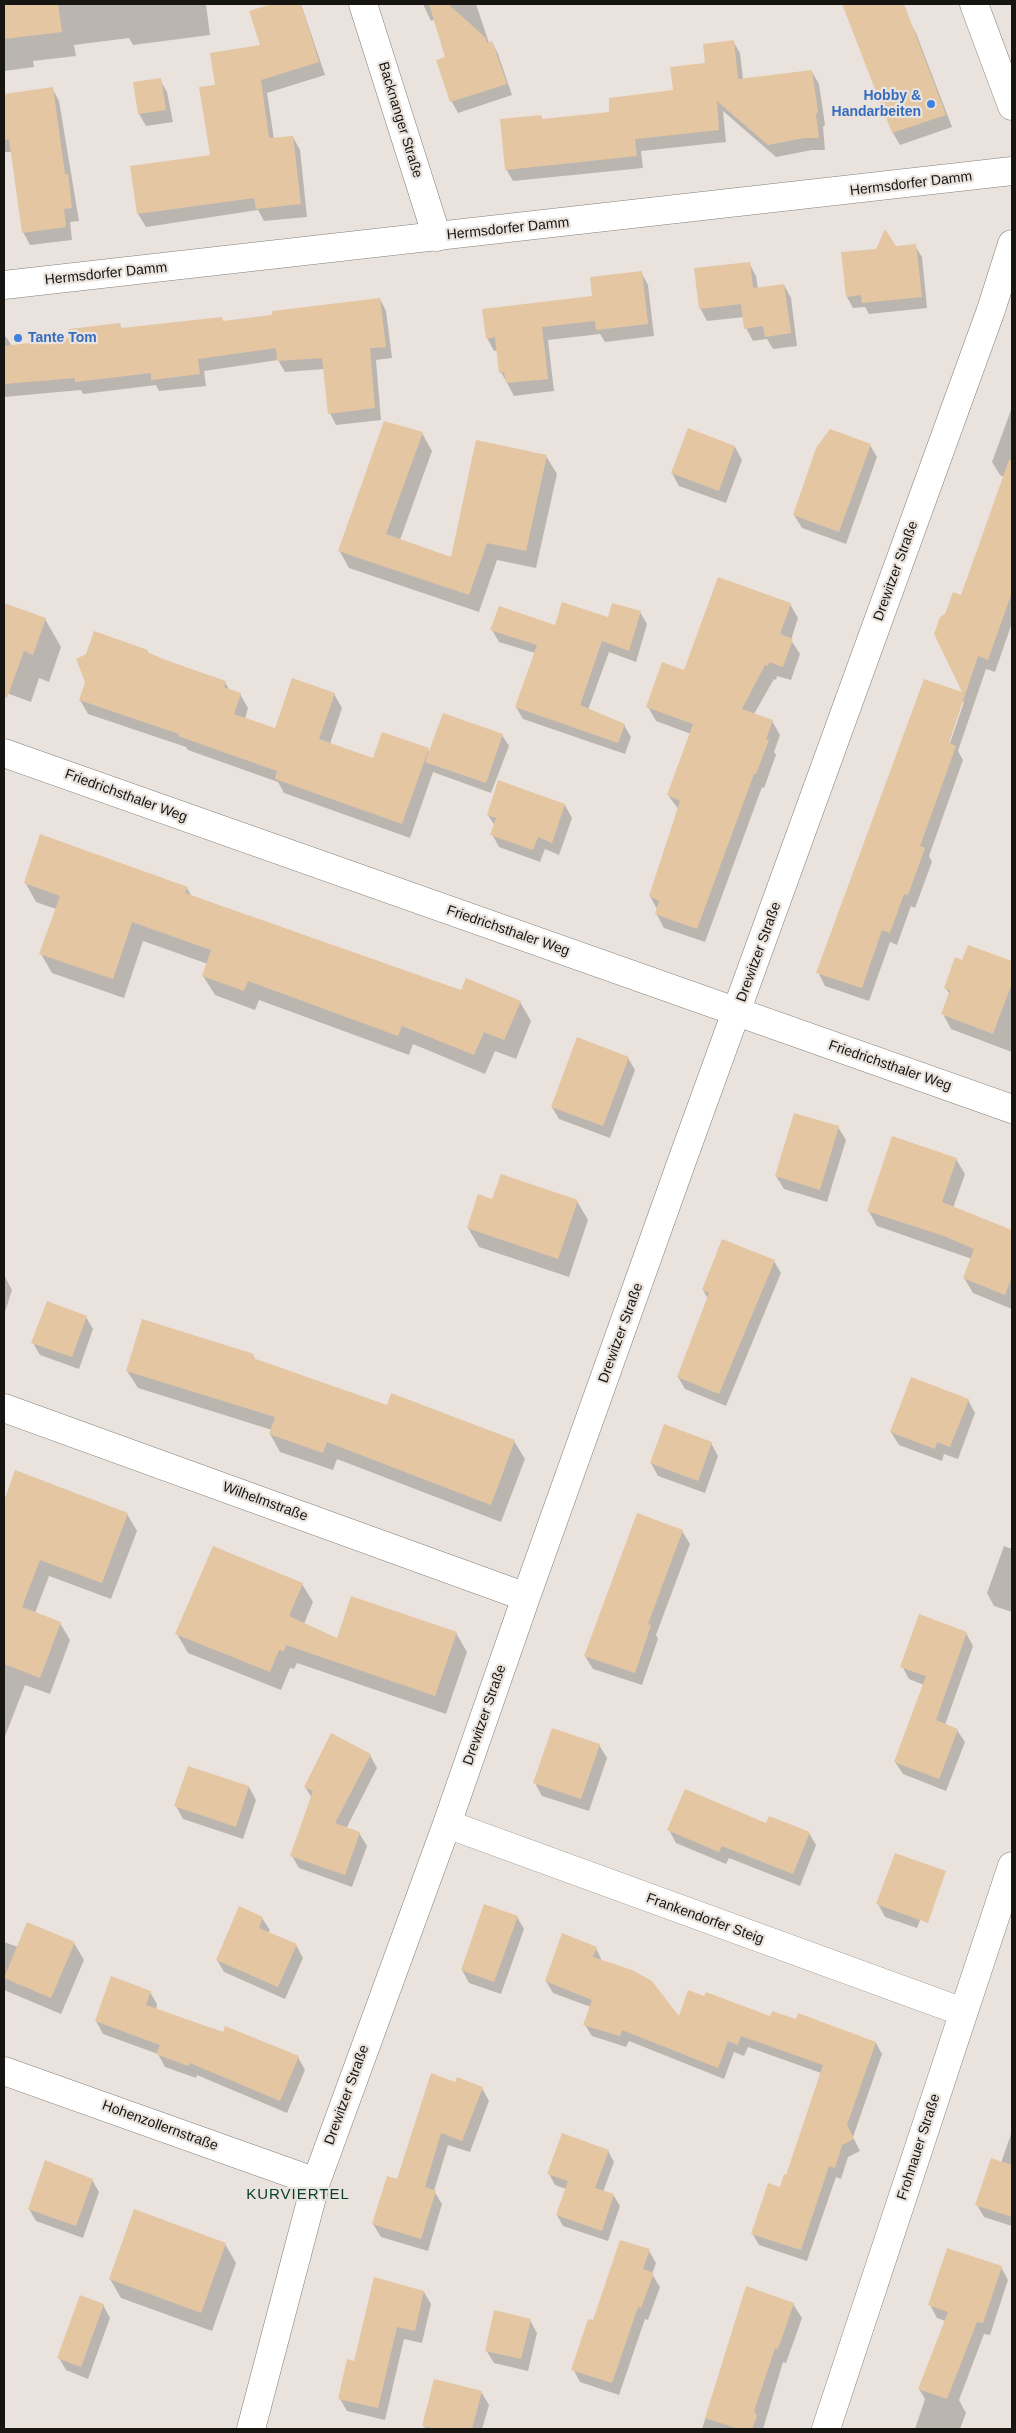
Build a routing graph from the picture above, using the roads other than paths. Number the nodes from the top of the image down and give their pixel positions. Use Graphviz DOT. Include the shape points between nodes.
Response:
graph roads {
  1 [pos="363,4"];
  2 [pos="974,4"];
  3 [pos="1012,106"];
  4 [pos="1012,171"];
  5 [pos="437,236"];
  6 [pos="1012,244"];
  7 [pos="4,285"];
  8 [pos="4,753"];
  9 [pos="737,1013"];
  10 [pos="1012,1109"];
  11 [pos="4,1408"];
  12 [pos="526,1597"];
  13 [pos="447,1824"];
  14 [pos="1012,1866"];
  15 [pos="963,2012"];
  16 [pos="4,2071"];
  17 [pos="316,2182"];
  18 [pos="251,2429"];
  19 [pos="826,2429"];
  1 -- 5 [label="street, Backnanger Straße"];
  2 -- 3 [label="street"];
  4 -- 5 [label="street, Hermsdorfer Damm"];
  5 -- 7 [label="street, Hermsdorfer Damm"];
  6 -- 9 [label="street, Drewitzer Straße"];
  8 -- 9 [label="street, Friedrichsthaler Weg"];
  9 -- 10 [label="street, Friedrichsthaler Weg"];
  9 -- 12 [label="street, Drewitzer Straße"];
  11 -- 12 [label="street, Wilhelmstraße"];
  12 -- 13 [label="street, Drewitzer Straße"];
  13 -- 15 [label="street, Frankendorfer Steig"];
  13 -- 17 [label="street, Drewitzer Straße"];
  14 -- 15 [label="street, Frohnauer Straße"];
  15 -- 19 [label="street, Frohnauer Straße"];
  16 -- 17 [label="street, Hohenzollernstraße"];
  17 -- 18 [label="street, Drewitzer Straße"];
}
